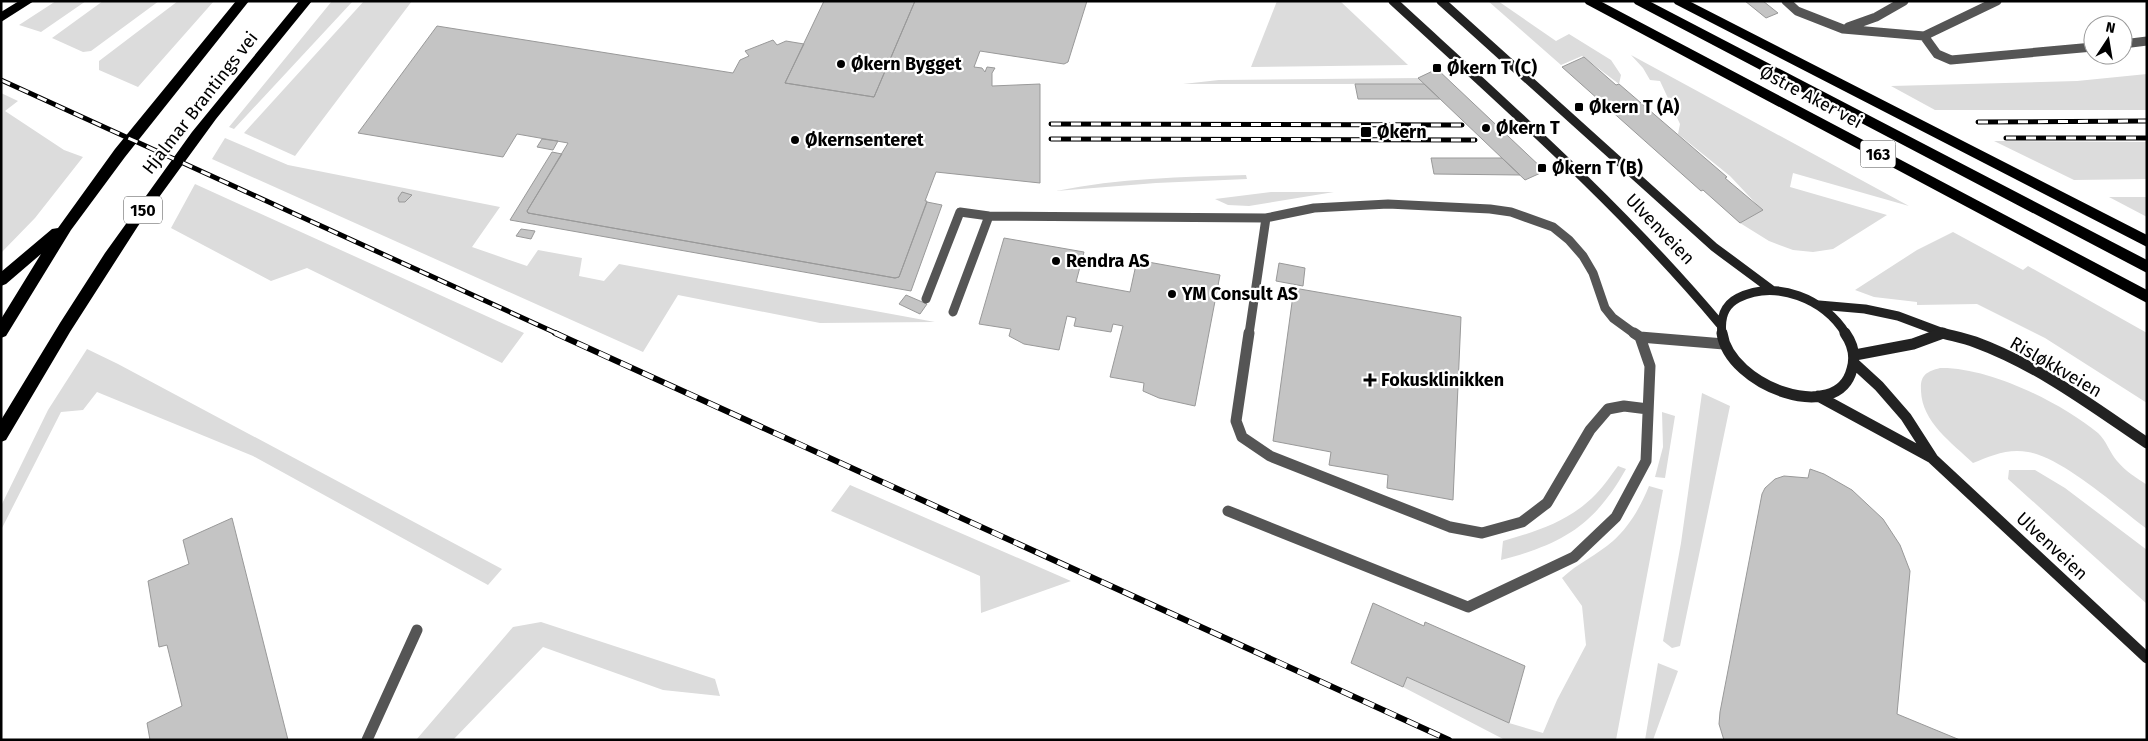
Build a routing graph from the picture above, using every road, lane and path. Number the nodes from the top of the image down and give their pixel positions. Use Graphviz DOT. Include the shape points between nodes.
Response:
graph roads {
  1 [pos="28,1"];
  2 [pos="243,1"];
  3 [pos="306,1"];
  4 [pos="1393,1"];
  5 [pos="1441,1"];
  6 [pos="1590,1"];
  7 [pos="1639,1"];
  8 [pos="1679,1"];
  9 [pos="1786,1"];
  10 [pos="1904,1"];
  11 [pos="1997,1"];
  12 [pos="1,18"];
  13 [pos="1843,29"];
  14 [pos="1924,36"];
  15 [pos="2147,41"];
  16 [pos="2133,43"];
  17 [pos="2083,48"];
  18 [pos="989,216"];
  19 [pos="1266,218"];
  20 [pos="66,226"];
  21 [pos="2147,242"];
  22 [pos="2147,267"];
  23 [pos="1,280"];
  24 [pos="1772,290"];
  25 [pos="2143,296"];
  26 [pos="926,299"];
  27 [pos="1818,305"];
  28 [pos="953,312"];
  29 [pos="1720,324"];
  30 [pos="1,332"];
  31 [pos="1943,333"];
  32 [pos="1640,337"];
  33 [pos="1724,344"];
  34 [pos="1855,359"];
  35 [pos="1818,396"];
  36 [pos="1648,408"];
  37 [pos="1,434"];
  38 [pos="2147,443"];
  39 [pos="1933,459"];
  40 [pos="1228,511"];
  41 [pos="417,630"];
  42 [pos="2147,658"];
  43 [pos="367,740"];
  1 -- 12 [label="highway"];
  2 -- 20 [label="highway, Hjalmar Brantings vei" via="131,138"];
  3 -- 37 [label="highway, Hjalmar Brantings vei / 150" via="181,156 45,359"];
  4 -- 29 [label="main road, Ulvenveien" via="1663,256"];
  5 -- 24 [label="main road, Ulvenveien" via="1714,247"];
  6 -- 25 [label="highway, Østre Aker vei / 163"];
  7 -- 22 [label="highway, Østre Aker vei / 163"];
  8 -- 21 [label="highway, 163"];
  9 -- 13 [label="street" via="1796,11"];
  10 -- 13 [label="street" via="1876,17"];
  11 -- 14 [label="street"];
  13 -- 14 [label="street"];
  14 -- 17 [label="street" via="1937,54 1951,60"];
  15 -- 16 [label="street"];
  18 -- 19 [label="street"];
  18 -- 26 [label="street" via="960,212"];
  18 -- 28 [label="street"];
  19 -- 32 [label="street" via="1314,208 1388,204 1490,209 1532,218 1569,240 1593,273 1605,308 1613,318"];
  19 -- 36 [label="street" via="1236,421 1242,437 1270,456 1450,527 1482,533 1522,522 1547,504 1590,430 1608,409 1624,406"];
  20 -- 23 [label="highway"];
  20 -- 30 [label="highway, Hjalmar Brantings vei"];
  24 -- 27 [label="main road, Ulvenveien" via="1788,292"];
  24 -- 29 [label="main road, Ulvenveien" via="1751,292 1734,299"];
  27 -- 31 [label="main road, Risløkkveien" via="1898,316"];
  27 -- 34 [label="main road, Ulvenveien" via="1844,328"];
  29 -- 33 [label="main road, Ulvenveien"];
  31 -- 34 [label="main road"];
  31 -- 38 [label="main road, Risløkkveien" via="1974,342 2035,370"];
  32 -- 33 [label="street"];
  32 -- 36 [label="street" via="1650,366"];
  33 -- 35 [label="main road, Ulvenveien" via="1732,359 1762,384 1780,392"];
  34 -- 35 [label="main road, Ulvenveien" via="1847,381 1835,391"];
  34 -- 39 [label="main road, Ulvenveien" via="1906,417"];
  35 -- 39 [label="main road, Ulvenveien"];
  36 -- 40 [label="street" via="1646,461 1616,517 1574,557 1468,607"];
  39 -- 42 [label="main road, Ulvenveien"];
  41 -- 43 [label="street"];
}
